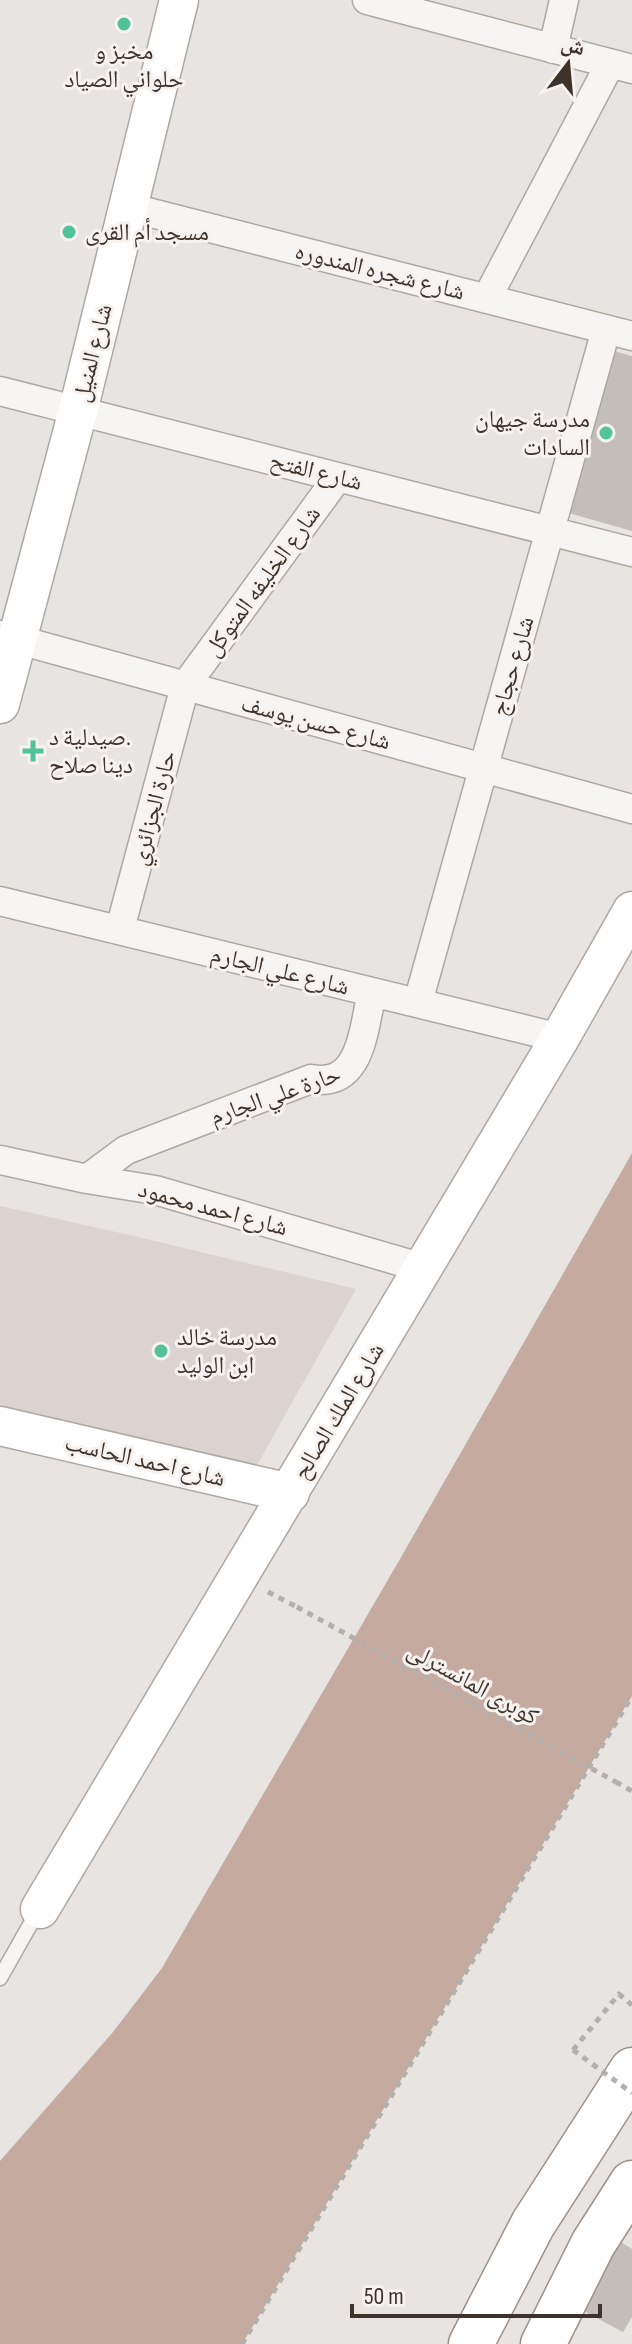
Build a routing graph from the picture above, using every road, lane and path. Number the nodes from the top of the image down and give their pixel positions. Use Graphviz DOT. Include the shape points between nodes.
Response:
graph roads {
  1 [pos="179,0"];
  2 [pos="367,0"];
  3 [pos="564,0"];
  4 [pos="553,49"];
  5 [pos="621,66"];
  6 [pos="128,207"];
  7 [pos="487,298"];
  8 [pos="619,333"];
  9 [pos="0,391"];
  10 [pos="78,411"];
  11 [pos="338,477"];
  12 [pos="549,531"];
  13 [pos="632,552"];
  14 [pos="8,637"];
  15 [pos="185,686"];
  16 [pos="0,704"];
  17 [pos="484,768"];
  18 [pos="632,809"];
  19 [pos="0,901"];
  20 [pos="632,911"];
  21 [pos="120,929"];
  22 [pos="372,993"];
  23 [pos="418,1002"];
  24 [pos="560,1038"];
  25 [pos="0,1160"];
  26 [pos="87,1179"];
  27 [pos="423,1268"];
  28 [pos="0,1426"];
  29 [pos="290,1493"];
  30 [pos="297,1607"];
  31 [pos="632,1696"];
  32 [pos="632,1791"];
  33 [pos="40,1909"];
  34 [pos="0,1978"];
  35 [pos="632,2005"];
  36 [pos="632,2070"];
  37 [pos="632,2093"];
  38 [pos="632,2183"];
  39 [pos="242,2344"];
  40 [pos="471,2344"];
  41 [pos="543,2344"];
  1 -- 6 [label="street, شارع المنيل"];
  2 -- 4 [label="street"];
  3 -- 4 [label="street"];
  4 -- 5 [label="street"];
  5 -- 7 [label="street"];
  6 -- 7 [label="street, شارع شجره المندوره"];
  6 -- 10 [label="street, شارع المنيل"];
  7 -- 8 [label="street, شارع شجره المندوره"];
  8 -- 12 [label="street, شارع حجاج"];
  9 -- 10 [label="street, شارع الفتح"];
  10 -- 11 [label="street, شارع الفتح"];
  10 -- 14 [label="street, شارع المنيل"];
  11 -- 12 [label="street, شارع الفتح"];
  11 -- 15 [label="street, شارع الخليفه المتوكل"];
  12 -- 13 [label="street, شارع الفتح"];
  12 -- 17 [label="street, شارع حجاج"];
  14 -- 15 [label="street, شارع حسن يوسف"];
  14 -- 16 [label="street, شارع المنيل"];
  15 -- 17 [label="street, شارع حسن يوسف"];
  15 -- 21 [label="street, حارة الجزائري"];
  17 -- 18 [label="street, شارع حسن يوسف"];
  17 -- 23 [label="street, شارع حجاج"];
  19 -- 21 [label="street, شارع علي الجارم"];
  20 -- 24 [label="street, شارع الملك الصالح"];
  21 -- 22 [label="street, شارع علي الجارم"];
  22 -- 23 [label="street, شارع علي الجارم"];
  22 -- 26 [label="street, حارة علي الجارم" via="357,1055 344,1074 311,1079 126,1150"];
  23 -- 24 [label="street, شارع علي الجارم"];
  24 -- 27 [label="street, شارع الملك الصالح"];
  25 -- 26 [label="street, شارع احمد محمود"];
  26 -- 27 [label="street, شارع احمد محمود" via="155,1190"];
  27 -- 29 [label="street, شارع الملك الصالح"];
  28 -- 29 [label="street, شارع احمد الحاسب"];
  29 -- 33 [label="street, شارع الملك الصالح"];
  30 -- 32 [label="path, كوبرى المانسترلى, bridge"];
  31 -- 39 [label="path"];
  33 -- 34 [label="lane"];
  35 -- 37 [label="path, bridge" via="619,1994 573,2050"];
  36 -- 40 [label="highway" via="533,2224"];
  38 -- 41 [label="highway" via="593,2244"];
}
